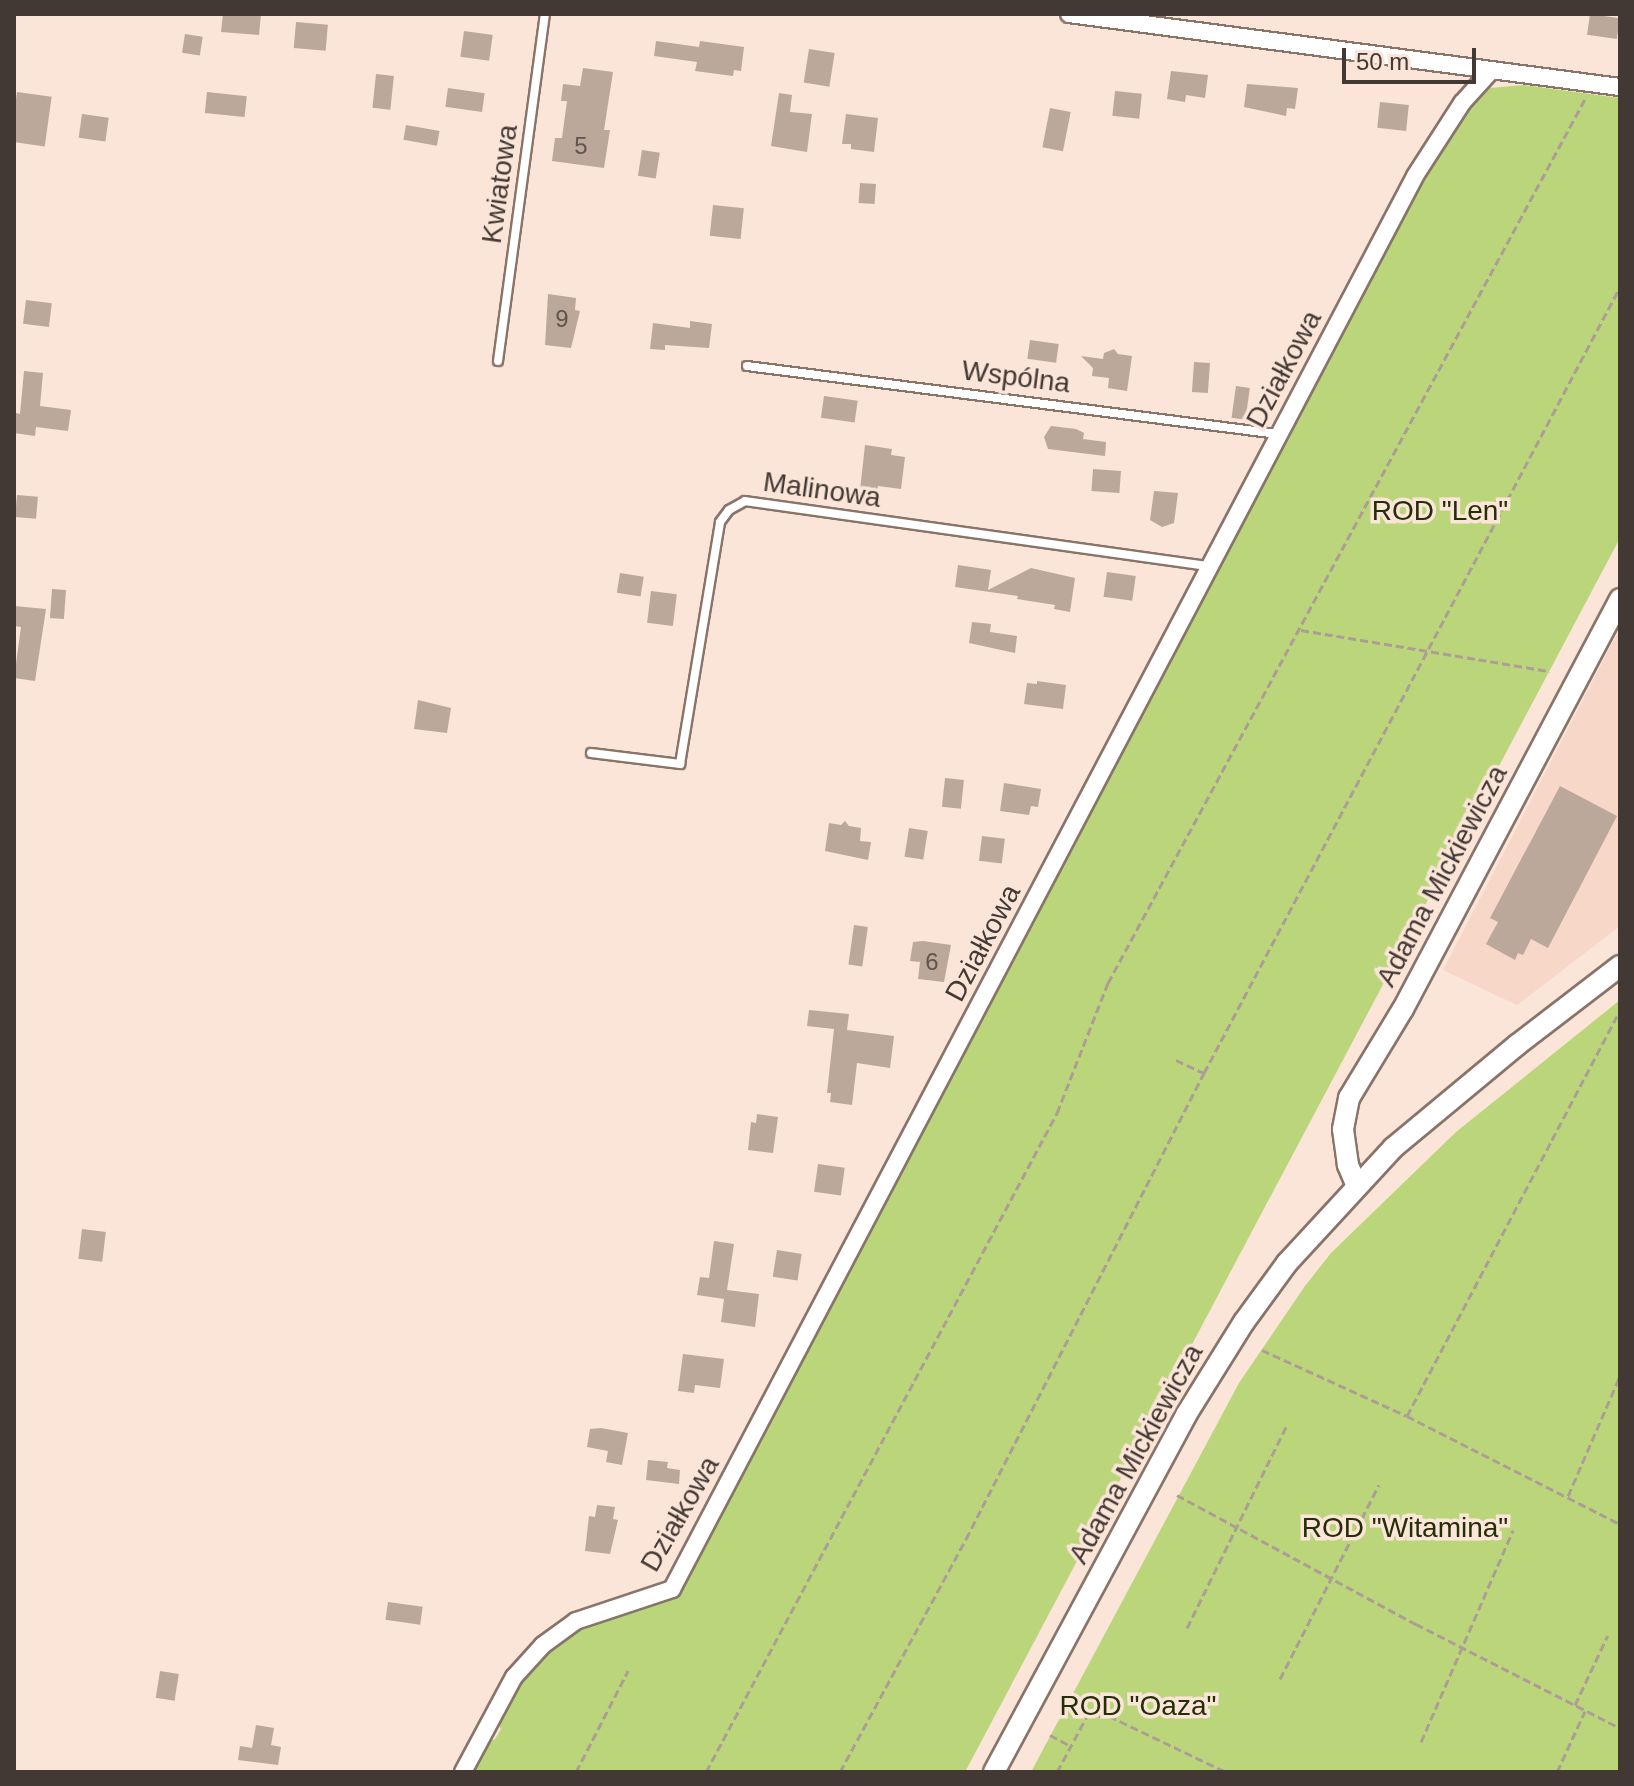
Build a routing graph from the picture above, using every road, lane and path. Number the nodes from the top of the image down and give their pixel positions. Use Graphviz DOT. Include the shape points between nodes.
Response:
graph roads {
  1 [pos="545,14"];
  2 [pos="1069,14"];
  3 [pos="1491,71"];
  4 [pos="1620,87"];
  5 [pos="1585,99"];
  6 [pos="1620,287"];
  7 [pos="498,361"];
  8 [pos="747,366"];
  9 [pos="1279,434"];
  10 [pos="1210,566"];
  11 [pos="1620,599"];
  12 [pos="1301,630"];
  13 [pos="1428,650"];
  14 [pos="1550,671"];
  15 [pos="591,753"];
  16 [pos="1620,966"];
  17 [pos="1620,1010"];
  18 [pos="1176,1060"];
  19 [pos="1204,1073"];
  20 [pos="1356,1184"];
  21 [pos="1262,1350"];
  22 [pos="1620,1376"];
  23 [pos="1407,1416"];
  24 [pos="1287,1425"];
  25 [pos="1379,1485"];
  26 [pos="1177,1495"];
  27 [pos="1568,1496"];
  28 [pos="1620,1524"];
  29 [pos="1237,1528"];
  30 [pos="1513,1530"];
  31 [pos="1331,1579"];
  32 [pos="1187,1628"];
  33 [pos="1608,1635"];
  34 [pos="1461,1647"];
  35 [pos="628,1671"];
  36 [pos="1280,1679"];
  37 [pos="1575,1705"];
  38 [pos="1585,1711"];
  39 [pos="1620,1728"];
  40 [pos="1050,1735"];
  41 [pos="1421,1742"];
  42 [pos="1071,1746"];
  43 [pos="463,1772"];
  44 [pos="576,1772"];
  45 [pos="706,1772"];
  46 [pos="840,1772"];
  47 [pos="994,1772"];
  48 [pos="1057,1772"];
  49 [pos="1226,1772"];
  50 [pos="1557,1772"];
  1 -- 7 [label="lane, Kwiatowa"];
  2 -- 3 [label="street"];
  3 -- 4 [label="street"];
  3 -- 9 [label="street, Działkowa" via="1462,103 1415,176"];
  5 -- 12 [label="path"];
  6 -- 13 [label="path"];
  8 -- 9 [label="lane, Wspólna"];
  9 -- 10 [label="street, Działkowa"];
  10 -- 15 [label="lane, Malinowa" via="745,501 720,522 680,764"];
  10 -- 43 [label="street, Działkowa" via="672,1589 576,1621 543,1645 514,1677"];
  11 -- 20 [label="street, Adama Mickiewicza" via="1403,1009 1349,1098 1343,1129"];
  12 -- 13 [label="path"];
  12 -- 45 [label="path" via="1108,983 1057,1113"];
  13 -- 14 [label="path"];
  13 -- 19 [label="path"];
  16 -- 20 [label="street, Adama Mickiewicza" via="1505,1054"];
  17 -- 23 [label="path"];
  18 -- 19 [label="path"];
  19 -- 46 [label="path" via="1108,1267"];
  20 -- 47 [label="street, Adama Mickiewicza" via="1287,1263 1209,1376"];
  21 -- 23 [label="path"];
  22 -- 27 [label="path"];
  23 -- 27 [label="path"];
  24 -- 29 [label="path"];
  25 -- 31 [label="path"];
  26 -- 29 [label="path"];
  27 -- 28 [label="path"];
  29 -- 31 [label="path"];
  29 -- 32 [label="path"];
  30 -- 34 [label="path"];
  31 -- 34 [label="path"];
  31 -- 36 [label="path"];
  33 -- 37 [label="path"];
  34 -- 37 [label="path"];
  34 -- 41 [label="path"];
  35 -- 44 [label="path"];
  37 -- 38 [label="path"];
  38 -- 39 [label="path"];
  38 -- 50 [label="path"];
  40 -- 42 [label="path"];
  42 -- 48 [label="path"];
  42 -- 49 [label="path" via="1087,1716 1109,1716"];
}
